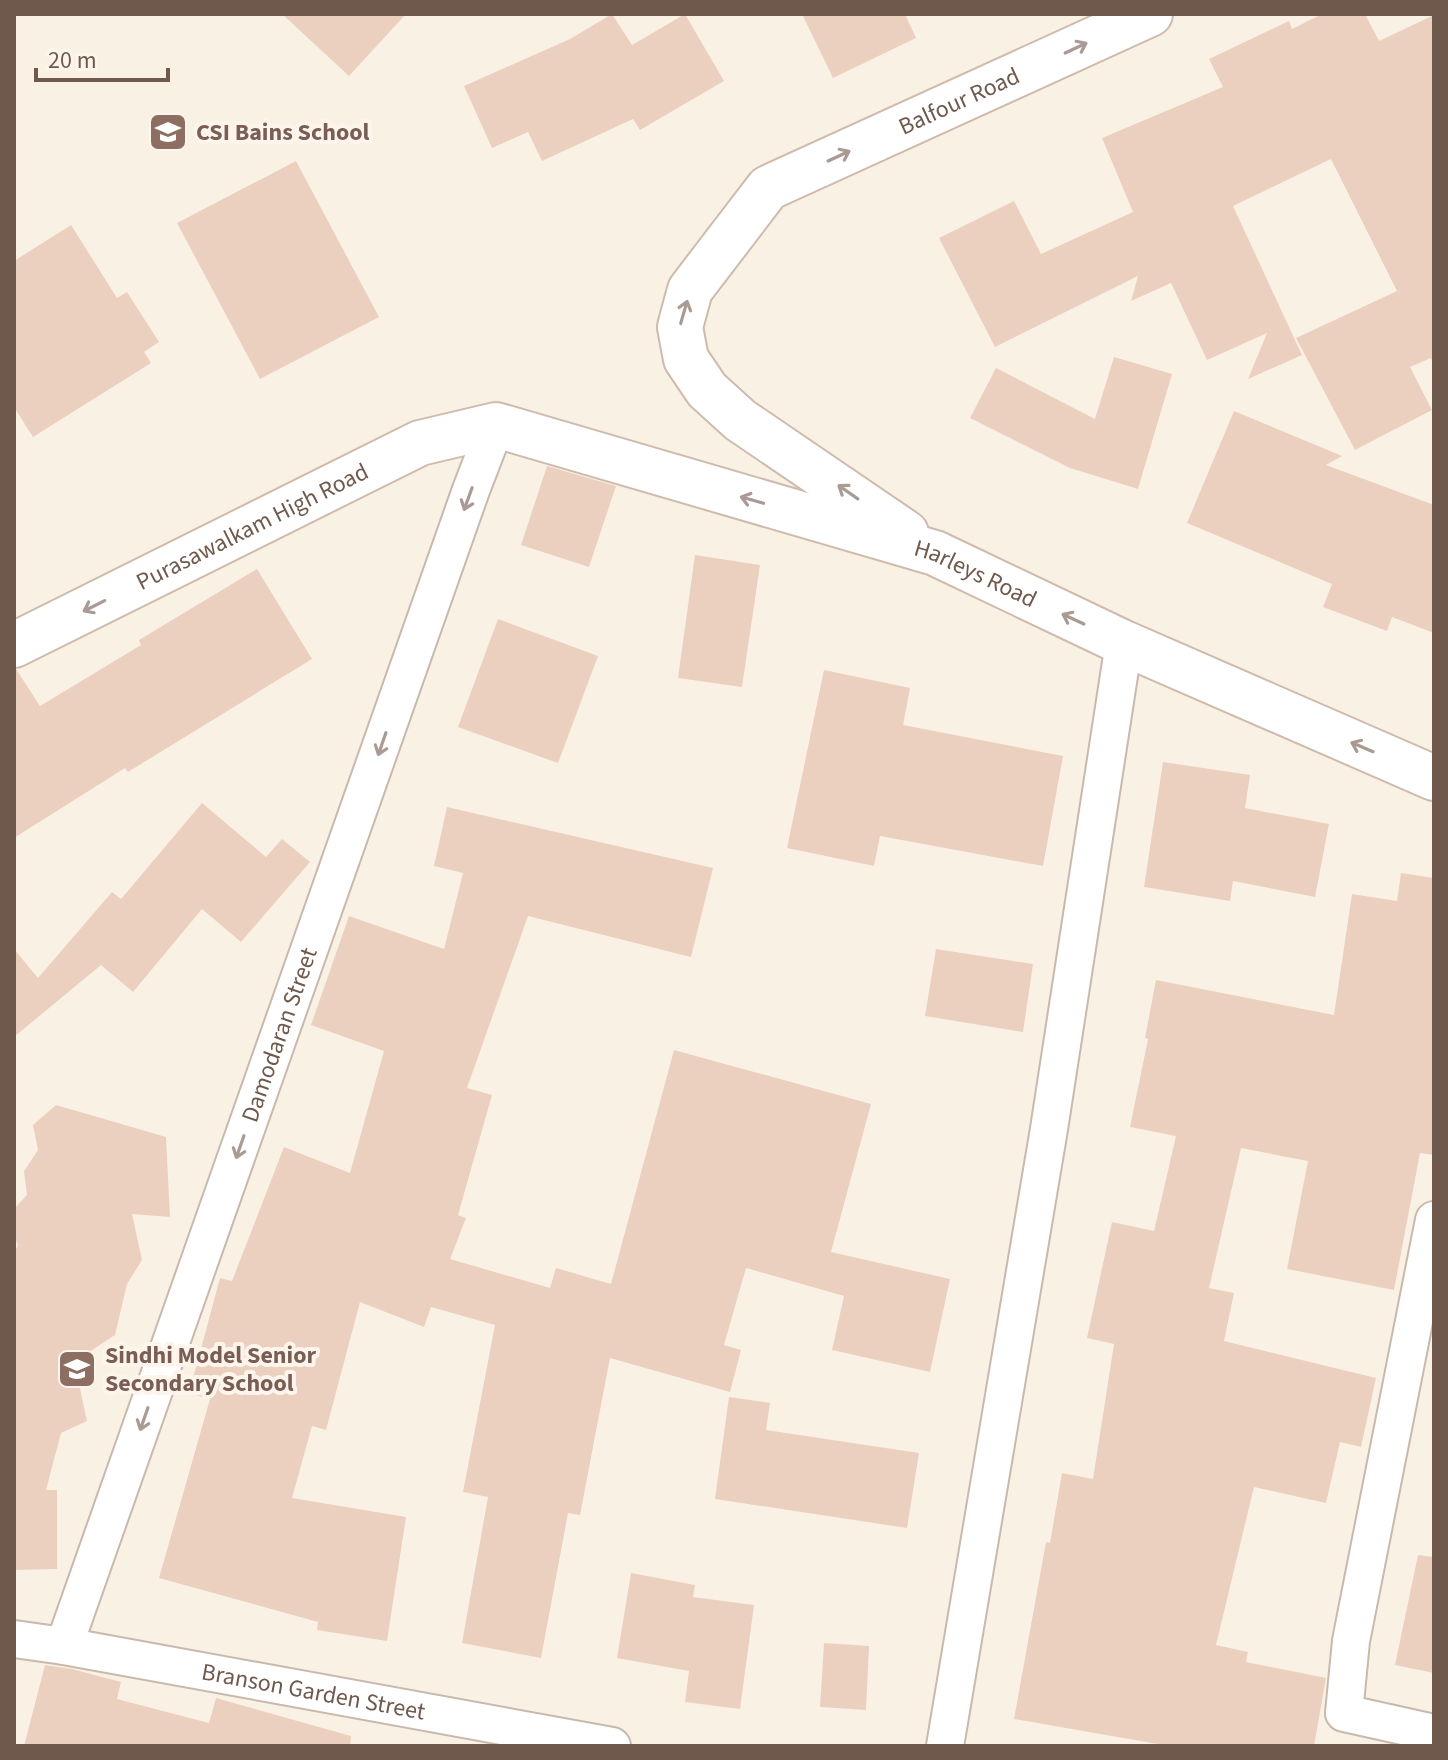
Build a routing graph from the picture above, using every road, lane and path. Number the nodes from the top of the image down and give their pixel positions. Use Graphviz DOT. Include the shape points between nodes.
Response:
graph roads {
  1 [pos="1150,14"];
  2 [pos="496,425"];
  3 [pos="935,553"];
  4 [pos="1124,643"];
  5 [pos="14,645"];
  6 [pos="1434,778"];
  7 [pos="1434,1220"];
  8 [pos="14,1639"];
  9 [pos="64,1646"];
  10 [pos="1434,1733"];
  11 [pos="612,1746"];
  12 [pos="945,1746"];
  3 -- 1 [label="main road, Balfour Road, one-way" via="740,420 707,390 686,359 680,327 690,290 768,188"];
  3 -- 2 [label="main road, Harleys Road, one-way"];
  2 -- 5 [label="main road, Purasawalkam High Road, one-way" via="420,443"];
  2 -- 9 [label="street, Damodaran Street, one-way"];
  4 -- 3 [label="main road, Harleys Road, one-way"];
  6 -- 4 [label="main road, Harleys Road, one-way"];
  4 -- 12 [label="street" via="1052,1113"];
  7 -- 10 [label="street" via="1351,1641 1344,1713"];
  8 -- 9 [label="street, Branson Garden Street"];
  9 -- 11 [label="street, Branson Garden Street"];
}
